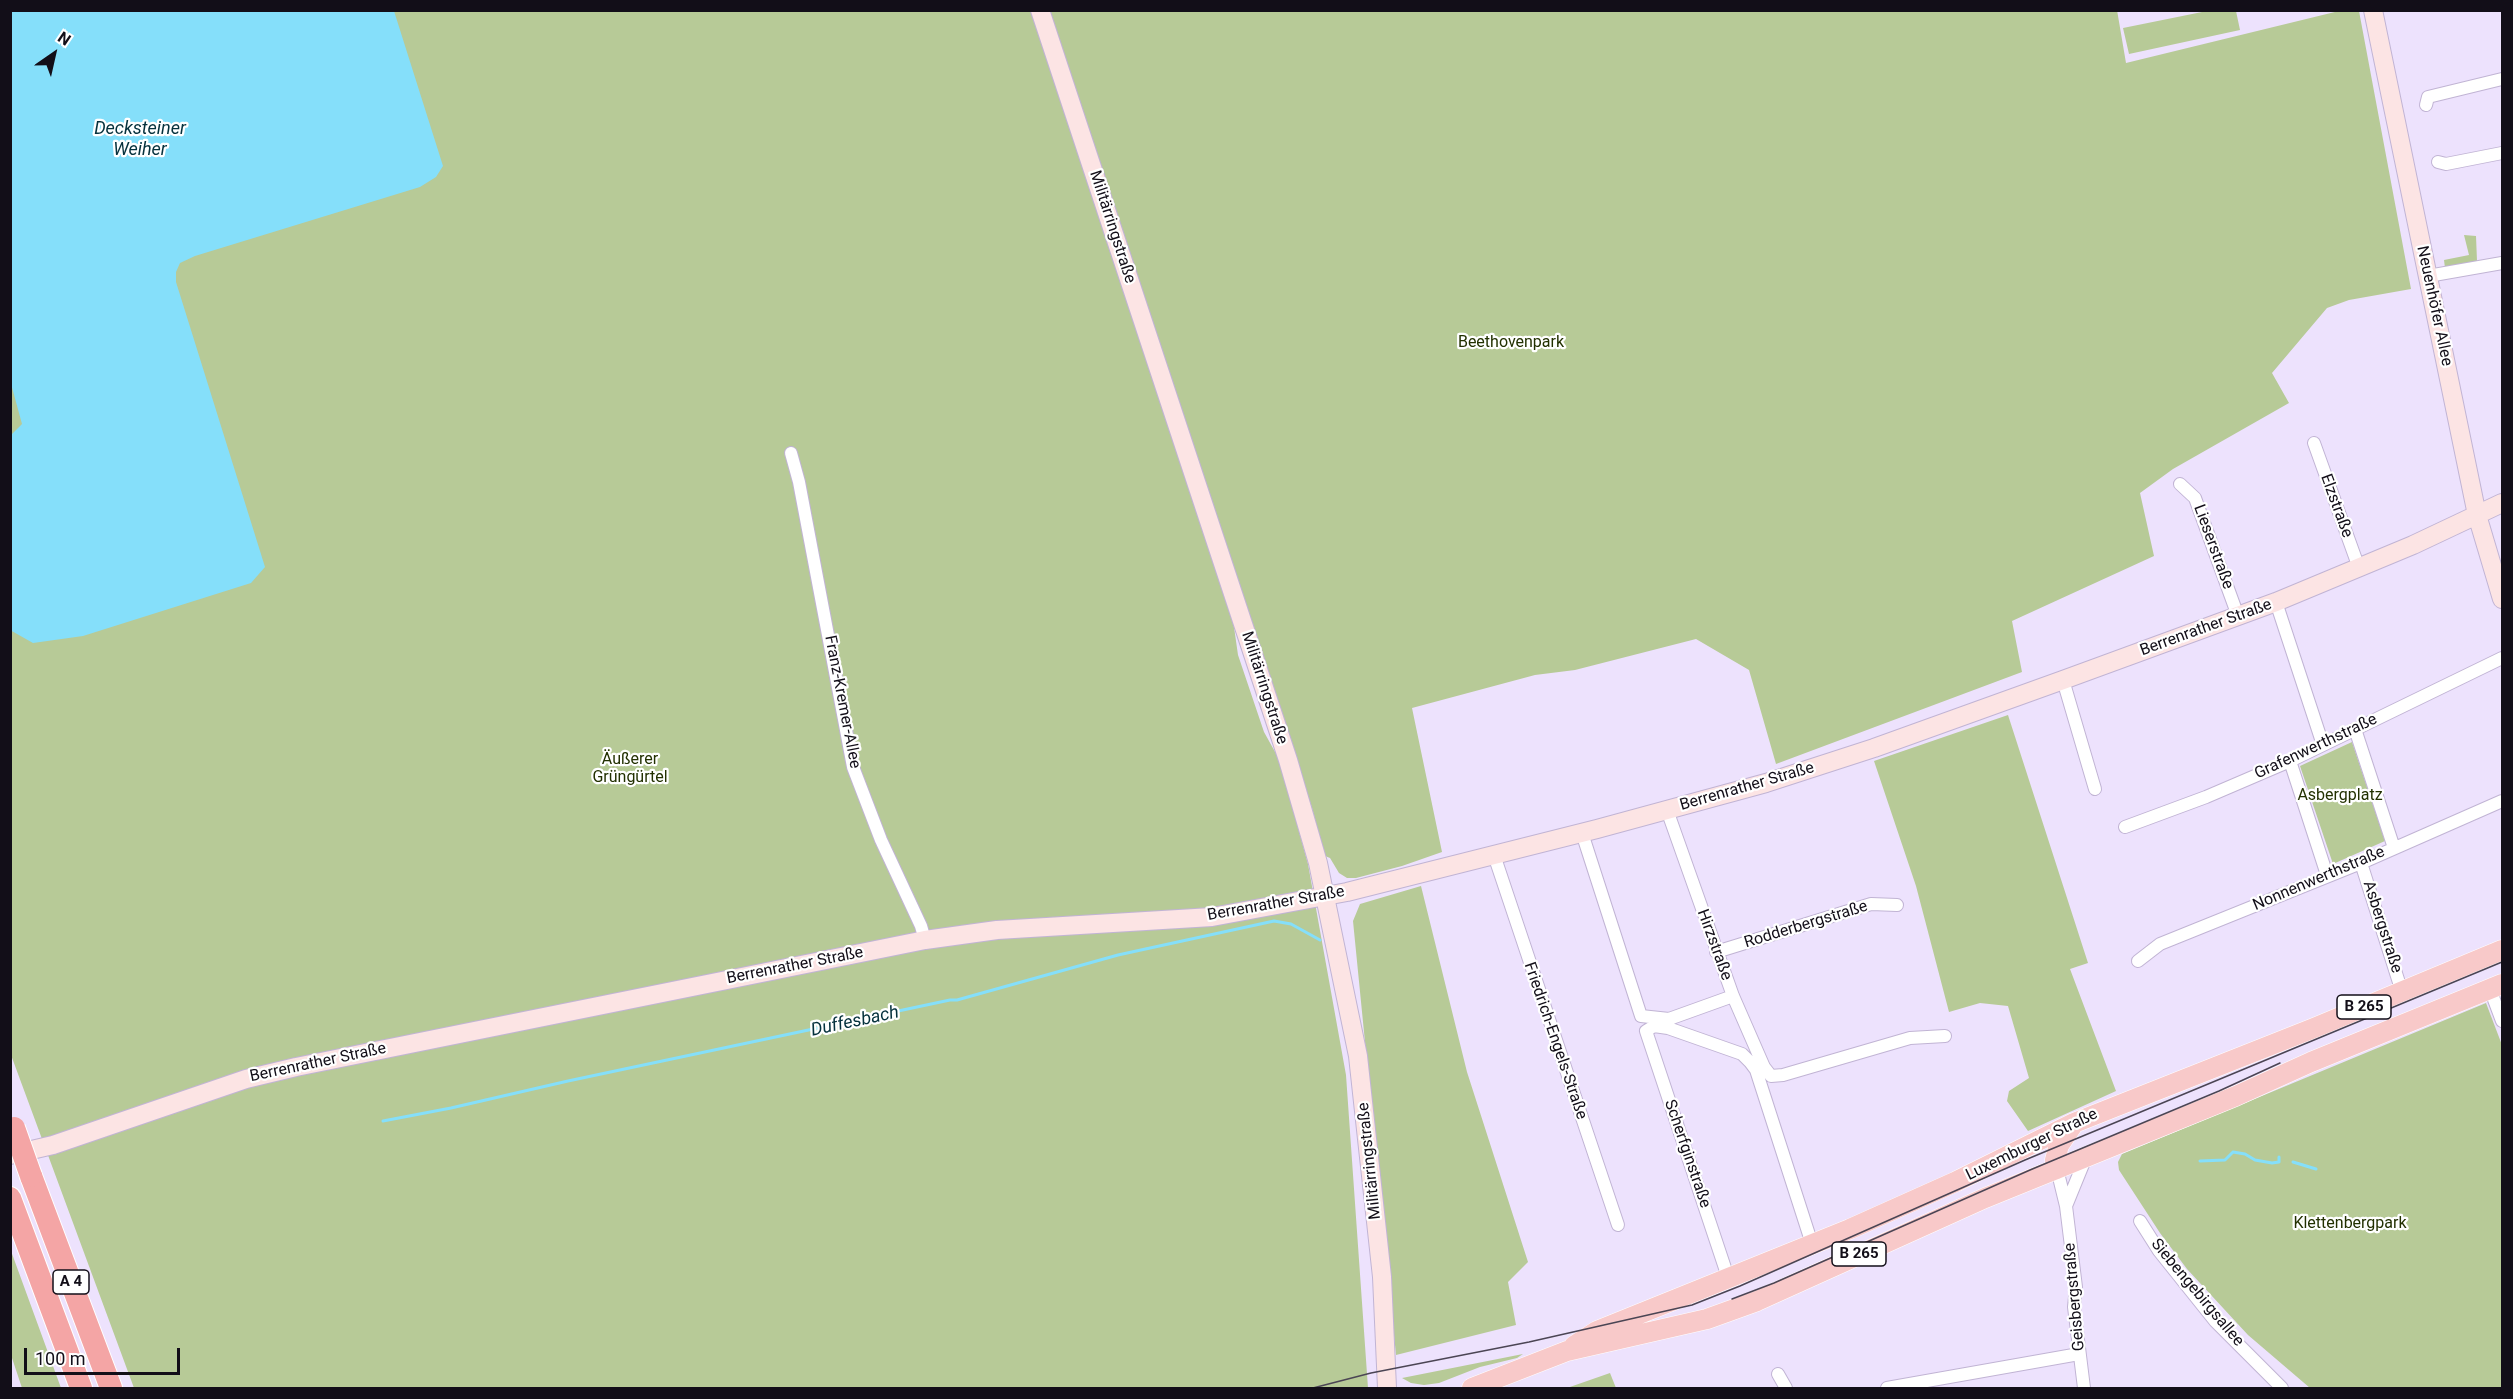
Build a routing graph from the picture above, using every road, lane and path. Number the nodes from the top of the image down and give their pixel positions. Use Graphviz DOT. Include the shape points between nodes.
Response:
graph roads {
  1 [pos="1040,10"];
  2 [pos="2376,11"];
  3 [pos="2502,80"];
  4 [pos="2426,105"];
  5 [pos="2502,153"];
  6 [pos="2438,162"];
  7 [pos="2502,263"];
  8 [pos="2428,276"];
  9 [pos="2314,443"];
  10 [pos="791,453"];
  11 [pos="2180,484"];
  12 [pos="2502,503"];
  13 [pos="2477,515"];
  14 [pos="2359,568"];
  15 [pos="2502,599"];
  16 [pos="2276,602"];
  17 [pos="2238,616"];
  18 [pos="2502,658"];
  19 [pos="2064,680"];
  20 [pos="2355,729"];
  21 [pos="2323,745"];
  22 [pos="2290,761"];
  23 [pos="2095,789"];
  24 [pos="2502,801"];
  25 [pos="1667,810"];
  26 [pos="2125,827"];
  27 [pos="1582,833"];
  28 [pos="2394,848"];
  29 [pos="1494,855"];
  30 [pos="2361,863"];
  31 [pos="2327,875"];
  32 [pos="1326,896"];
  33 [pos="1897,905"];
  34 [pos="925,940"];
  35 [pos="2502,950"];
  36 [pos="1716,952"];
  37 [pos="2138,961"];
  38 [pos="2496,986"];
  39 [pos="2402,992"];
  40 [pos="1733,996"];
  41 [pos="2502,1021"];
  42 [pos="1945,1036"];
  43 [pos="2074,1122"];
  44 [pos="12,1123"];
  45 [pos="2027,1147"];
  46 [pos="10,1155"];
  47 [pos="2086,1157"];
  48 [pos="2056,1164"];
  49 [pos="10,1198"];
  50 [pos="2066,1206"];
  51 [pos="2140,1221"];
  52 [pos="1618,1225"];
  53 [pos="1812,1244"];
  54 [pos="1761,1263"];
  55 [pos="1728,1277"];
  56 [pos="1757,1301"];
  57 [pos="1567,1351"];
  58 [pos="2079,1354"];
  59 [pos="1778,1374"];
  60 [pos="1944,1383"];
  61 [pos="1392,1386"];
  62 [pos="81,1389"];
  63 [pos="111,1389"];
  64 [pos="1472,1389"];
  65 [pos="1786,1389"];
  66 [pos="1887,1389"];
  67 [pos="2084,1389"];
  68 [pos="2266,1389"];
  69 [pos="2276,1389"];
  70 [pos="2282,1389"];
  1 -- 32 [label="street, Militärringstraße" via="1288,760"];
  2 -- 8 [label="street, Neuenhöfer Allee"];
  3 -- 4 [label="street" via="2428,97"];
  5 -- 6 [label="street" via="2446,164"];
  7 -- 8 [label="street"];
  8 -- 13 [label="street, Neuenhöfer Allee"];
  9 -- 14 [label="street, Elzstraße"];
  10 -- 34 [label="street, Franz-Kremer-Allee" via="800,482 853,767"];
  11 -- 17 [label="street, Lieserstraße" via="2194,498"];
  12 -- 13 [label="street, Berrenrather Straße"];
  13 -- 14 [label="street, Berrenrather Straße"];
  13 -- 15 [label="street, Neuenhöfer Allee"];
  14 -- 16 [label="street, Berrenrather Straße"];
  16 -- 17 [label="street, Berrenrather Straße"];
  16 -- 21 [label="street"];
  17 -- 19 [label="street, Berrenrather Straße"];
  18 -- 20 [label="street, Grafenwerthstraße"];
  19 -- 23 [label="street"];
  19 -- 25 [label="street, Berrenrather Straße" via="1785,777"];
  20 -- 21 [label="street, Grafenwerthstraße"];
  20 -- 28 [label="street"];
  21 -- 22 [label="street, Grafenwerthstraße"];
  22 -- 26 [label="street, Grafenwerthstraße"];
  22 -- 31 [label="street"];
  24 -- 28 [label="street, Nonnenwerthstraße"];
  25 -- 27 [label="street, Berrenrather Straße"];
  25 -- 36 [label="street, Hirzstraße"];
  27 -- 29 [label="street, Berrenrather Straße"];
  27 -- 40 [label="street" via="1641,1016 1669,1019"];
  28 -- 30 [label="street, Nonnenwerthstraße"];
  29 -- 32 [label="street, Berrenrather Straße"];
  29 -- 52 [label="street, Friedrich-Engels-Straße"];
  30 -- 31 [label="street, Nonnenwerthstraße"];
  30 -- 39 [label="street, Asbergstraße"];
  31 -- 37 [label="street, Nonnenwerthstraße" via="2160,944"];
  32 -- 34 [label="street, Berrenrather Straße" via="1212,916 997,930"];
  32 -- 61 [label="street, Militärringstraße" via="1366,1113"];
  33 -- 36 [label="street, Rodderbergstraße" via="1871,904"];
  34 -- 46 [label="street, Berrenrather Straße" via="296,1066"];
  35 -- 39 [label="main road, Luxemburger Straße / B 265"];
  36 -- 40 [label="street, Hirzstraße"];
  38 -- 41 [label="street"];
  38 -- 47 [label="main road, Luxemburger Straße / B 265"];
  39 -- 43 [label="main road, Luxemburger Straße / B 265"];
  40 -- 42 [label="street, Hirzstraße" via="1771,1076 1910,1038"];
  43 -- 45 [label="main road, Luxemburger Straße / B 265"];
  43 -- 48 [label="main road" via="2061,1142"];
  44 -- 63 [label="highway, A 4, bridge"];
  45 -- 48 [label="main road" via="2040,1148"];
  45 -- 53 [label="main road, Luxemburger Straße / B 265"];
  47 -- 48 [label="main road, Luxemburger Straße / B 265"];
  47 -- 50 [label="street, Geisbergstraße"];
  48 -- 50 [label="street, Geisbergstraße"];
  48 -- 56 [label="main road, Luxemburger Straße / B 265"];
  49 -- 62 [label="highway, A 4"];
  50 -- 58 [label="street, Geisbergstraße"];
  51 -- 70 [label="street, Siebengebirgsallee" via="2159,1251 2216,1321"];
  53 -- 54 [label="main road, Luxemburger Straße / B 265"];
  53 -- 55 [label="street, Scherfginstraße" via="1756,1070 1742,1054 1654,1026 1646,1031"];
  54 -- 55 [label="main road, Luxemburger Straße / B 265"];
  54 -- 56 [label="main road" via="1740,1286 1743,1294"];
  55 -- 57 [label="main road, Luxemburger Straße / B 265" via="1598,1331"];
  56 -- 57 [label="main road, Luxemburger Straße / B 265" via="1707,1319"];
  57 -- 64 [label="main road, Luxemburger Straße / B 265"];
  58 -- 60 [label="street"];
  58 -- 67 [label="street, Geisbergstraße"];
  59 -- 65 [label="street"];
  60 -- 66 [label="street"];
  68 -- 69 [label="street"];
}
